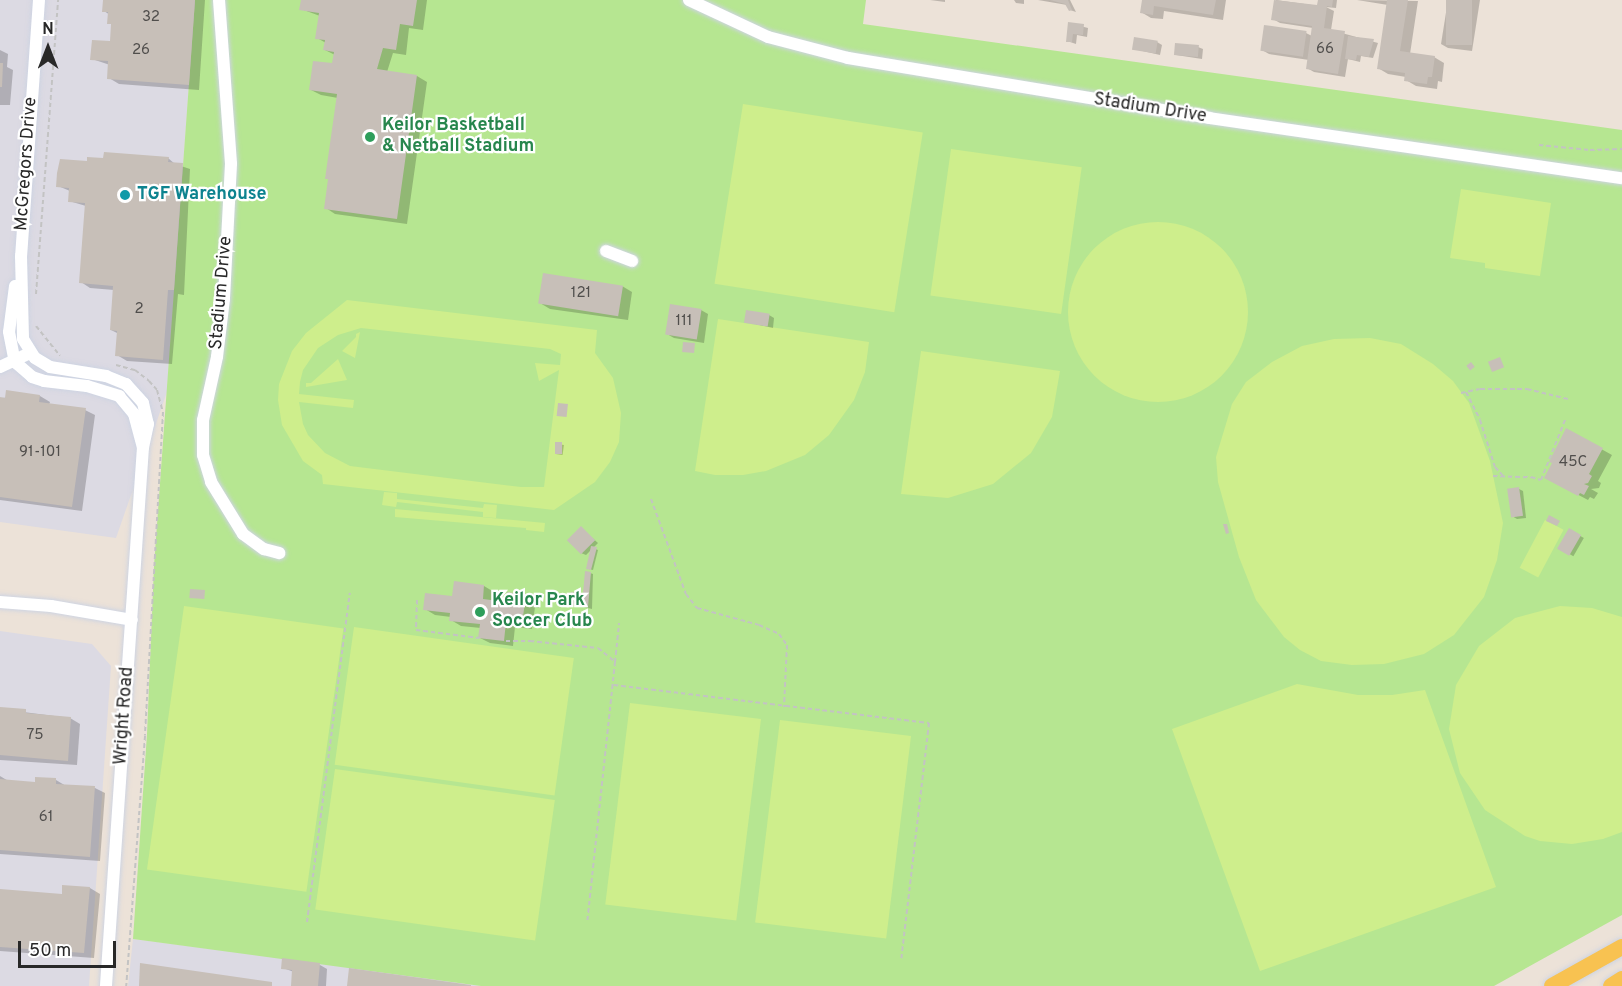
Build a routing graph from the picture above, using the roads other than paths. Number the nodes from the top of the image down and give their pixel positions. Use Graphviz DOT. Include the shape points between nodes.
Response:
graph roads {
  1 [pos="39,0"];
  2 [pos="219,0"];
  3 [pos="689,0"];
  4 [pos="1622,178"];
  5 [pos="606,250"];
  6 [pos="21,255"];
  7 [pos="632,261"];
  8 [pos="30,353"];
  9 [pos="9,355"];
  10 [pos="0,367"];
  11 [pos="143,447"];
  12 [pos="279,553"];
  13 [pos="0,602"];
  14 [pos="132,620"];
  15 [pos="1622,947"];
  16 [pos="1622,979"];
  17 [pos="106,986"];
  18 [pos="1552,986"];
  19 [pos="1611,986"];
  1 -- 6 [label="street, McGregors Drive"];
  2 -- 12 [label="street, Stadium Drive" via="231,164 225,299 204,420 203,455 211,482 243,534 256,545"];
  3 -- 4 [label="street, Stadium Drive" via="768,37 848,58 1209,118"];
  5 -- 7 [label="street"];
  6 -- 8 [label="street, McGregors Drive" via="21,327"];
  6 -- 9 [label="street, McGregors Drive" via="10,313"];
  8 -- 9 [label="street, Wright Road"];
  8 -- 11 [label="street, Wright Road" via="50,367 106,376 136,392 148,417"];
  9 -- 10 [label="street, Wright Road"];
  9 -- 11 [label="street, Wright Road" via="32,377 119,396 134,414"];
  11 -- 14 [label="street, Wright Road"];
  13 -- 14 [label="street"];
  14 -- 17 [label="street, Wright Road"];
  15 -- 18 [label="main road"];
  16 -- 19 [label="main road"];
}
